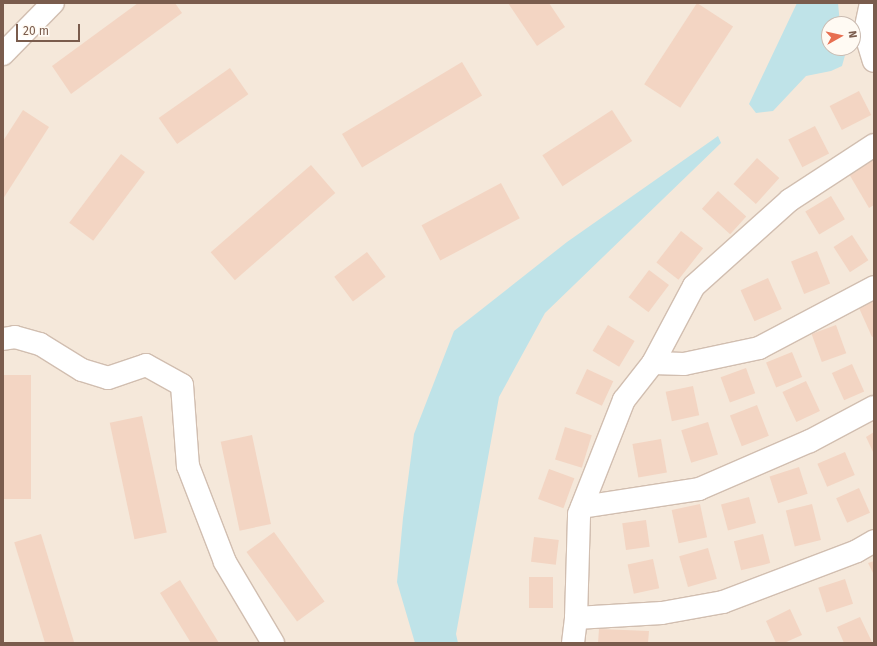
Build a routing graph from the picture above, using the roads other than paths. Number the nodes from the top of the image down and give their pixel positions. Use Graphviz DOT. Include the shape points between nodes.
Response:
graph roads {
  1 [pos="53,3"];
  2 [pos="871,3"];
  3 [pos="3,54"];
  4 [pos="874,61"];
  5 [pos="874,145"];
  6 [pos="874,287"];
  7 [pos="3,339"];
  8 [pos="653,363"];
  9 [pos="874,407"];
  10 [pos="582,507"];
  11 [pos="874,540"];
  12 [pos="576,618"];
  13 [pos="273,643"];
  14 [pos="573,643"];
  1 -- 3 [label="lane"];
  2 -- 4 [label="lane" via="864,32"];
  5 -- 8 [label="lane" via="790,200 694,286"];
  6 -- 8 [label="lane" via="759,348 684,364"];
  7 -- 13 [label="lane" via="15,337 40,344 82,370 108,378 146,365 182,385 188,466 225,562"];
  8 -- 10 [label="lane" via="624,400"];
  9 -- 10 [label="lane" via="810,441 699,489"];
  10 -- 12 [label="lane" via="579,514"];
  11 -- 12 [label="lane" via="857,551 723,602 662,613"];
  12 -- 14 [label="lane"];
}
